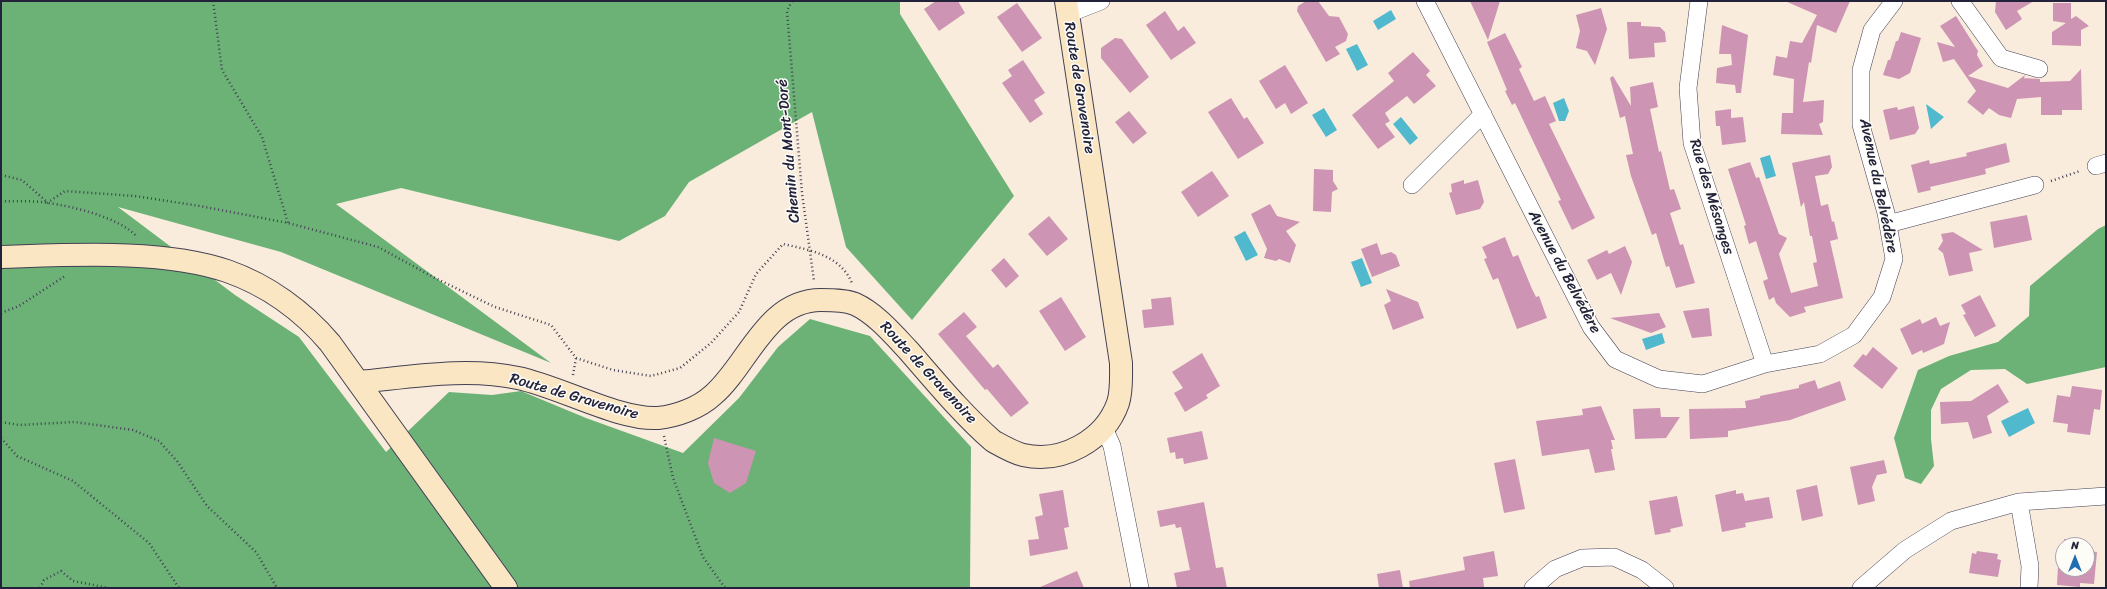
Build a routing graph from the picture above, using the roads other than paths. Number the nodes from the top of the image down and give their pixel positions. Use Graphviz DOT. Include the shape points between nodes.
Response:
graph roads {
  1 [pos="1101,1"];
  2 [pos="1426,1"];
  3 [pos="1699,1"];
  4 [pos="1894,1"];
  5 [pos="1960,1"];
  6 [pos="1067,7"];
  7 [pos="2039,69"];
  8 [pos="1483,114"];
  9 [pos="1412,185"];
  10 [pos="2035,185"];
  11 [pos="1888,224"];
  12 [pos="1,257"];
  13 [pos="1765,364"];
  14 [pos="358,382"];
  15 [pos="1104,428"];
  16 [pos="2106,496"];
  17 [pos="2019,502"];
  18 [pos="506,588"];
  19 [pos="1140,588"];
  20 [pos="1533,588"];
  21 [pos="1664,588"];
  22 [pos="1861,588"];
  23 [pos="2029,588"];
  1 -- 6 [label="street"];
  2 -- 8 [label="street, Avenue du Belvédère"];
  3 -- 13 [label="street, Rue des Mésanges" via="1688,88 1692,143"];
  4 -- 11 [label="street, Avenue du Belvédère" via="1872,30 1861,70 1861,125"];
  5 -- 7 [label="street" via="2001,58"];
  6 -- 15 [label="street, Route de Gravenoire" via="1121,363 1118,402"];
  8 -- 9 [label="street"];
  8 -- 13 [label="street, Avenue du Belvédère" via="1590,327 1615,359 1659,379 1703,384"];
  10 -- 11 [label="street"];
  11 -- 13 [label="street, Avenue du Belvédère" via="1894,259 1882,297 1854,335 1820,354"];
  12 -- 14 [label="street" via="93,255 155,258 190,262 227,272 298,310 315,325"];
  14 -- 15 [label="street, Route de Gravenoire" via="449,373 487,373 544,385 632,416 661,418 701,405 707,400 723,386 768,326 792,307 816,300 843,301 862,308 896,337 986,435 1002,446 1024,455 1054,456 1083,444"];
  14 -- 18 [label="street"];
  15 -- 19 [label="street" via="1112,446"];
  16 -- 17 [label="street"];
  17 -- 22 [label="street" via="1951,521 1904,550"];
  17 -- 23 [label="street" via="2030,566"];
  20 -- 21 [label="street" via="1555,569 1582,558 1614,557 1642,570"];
}
